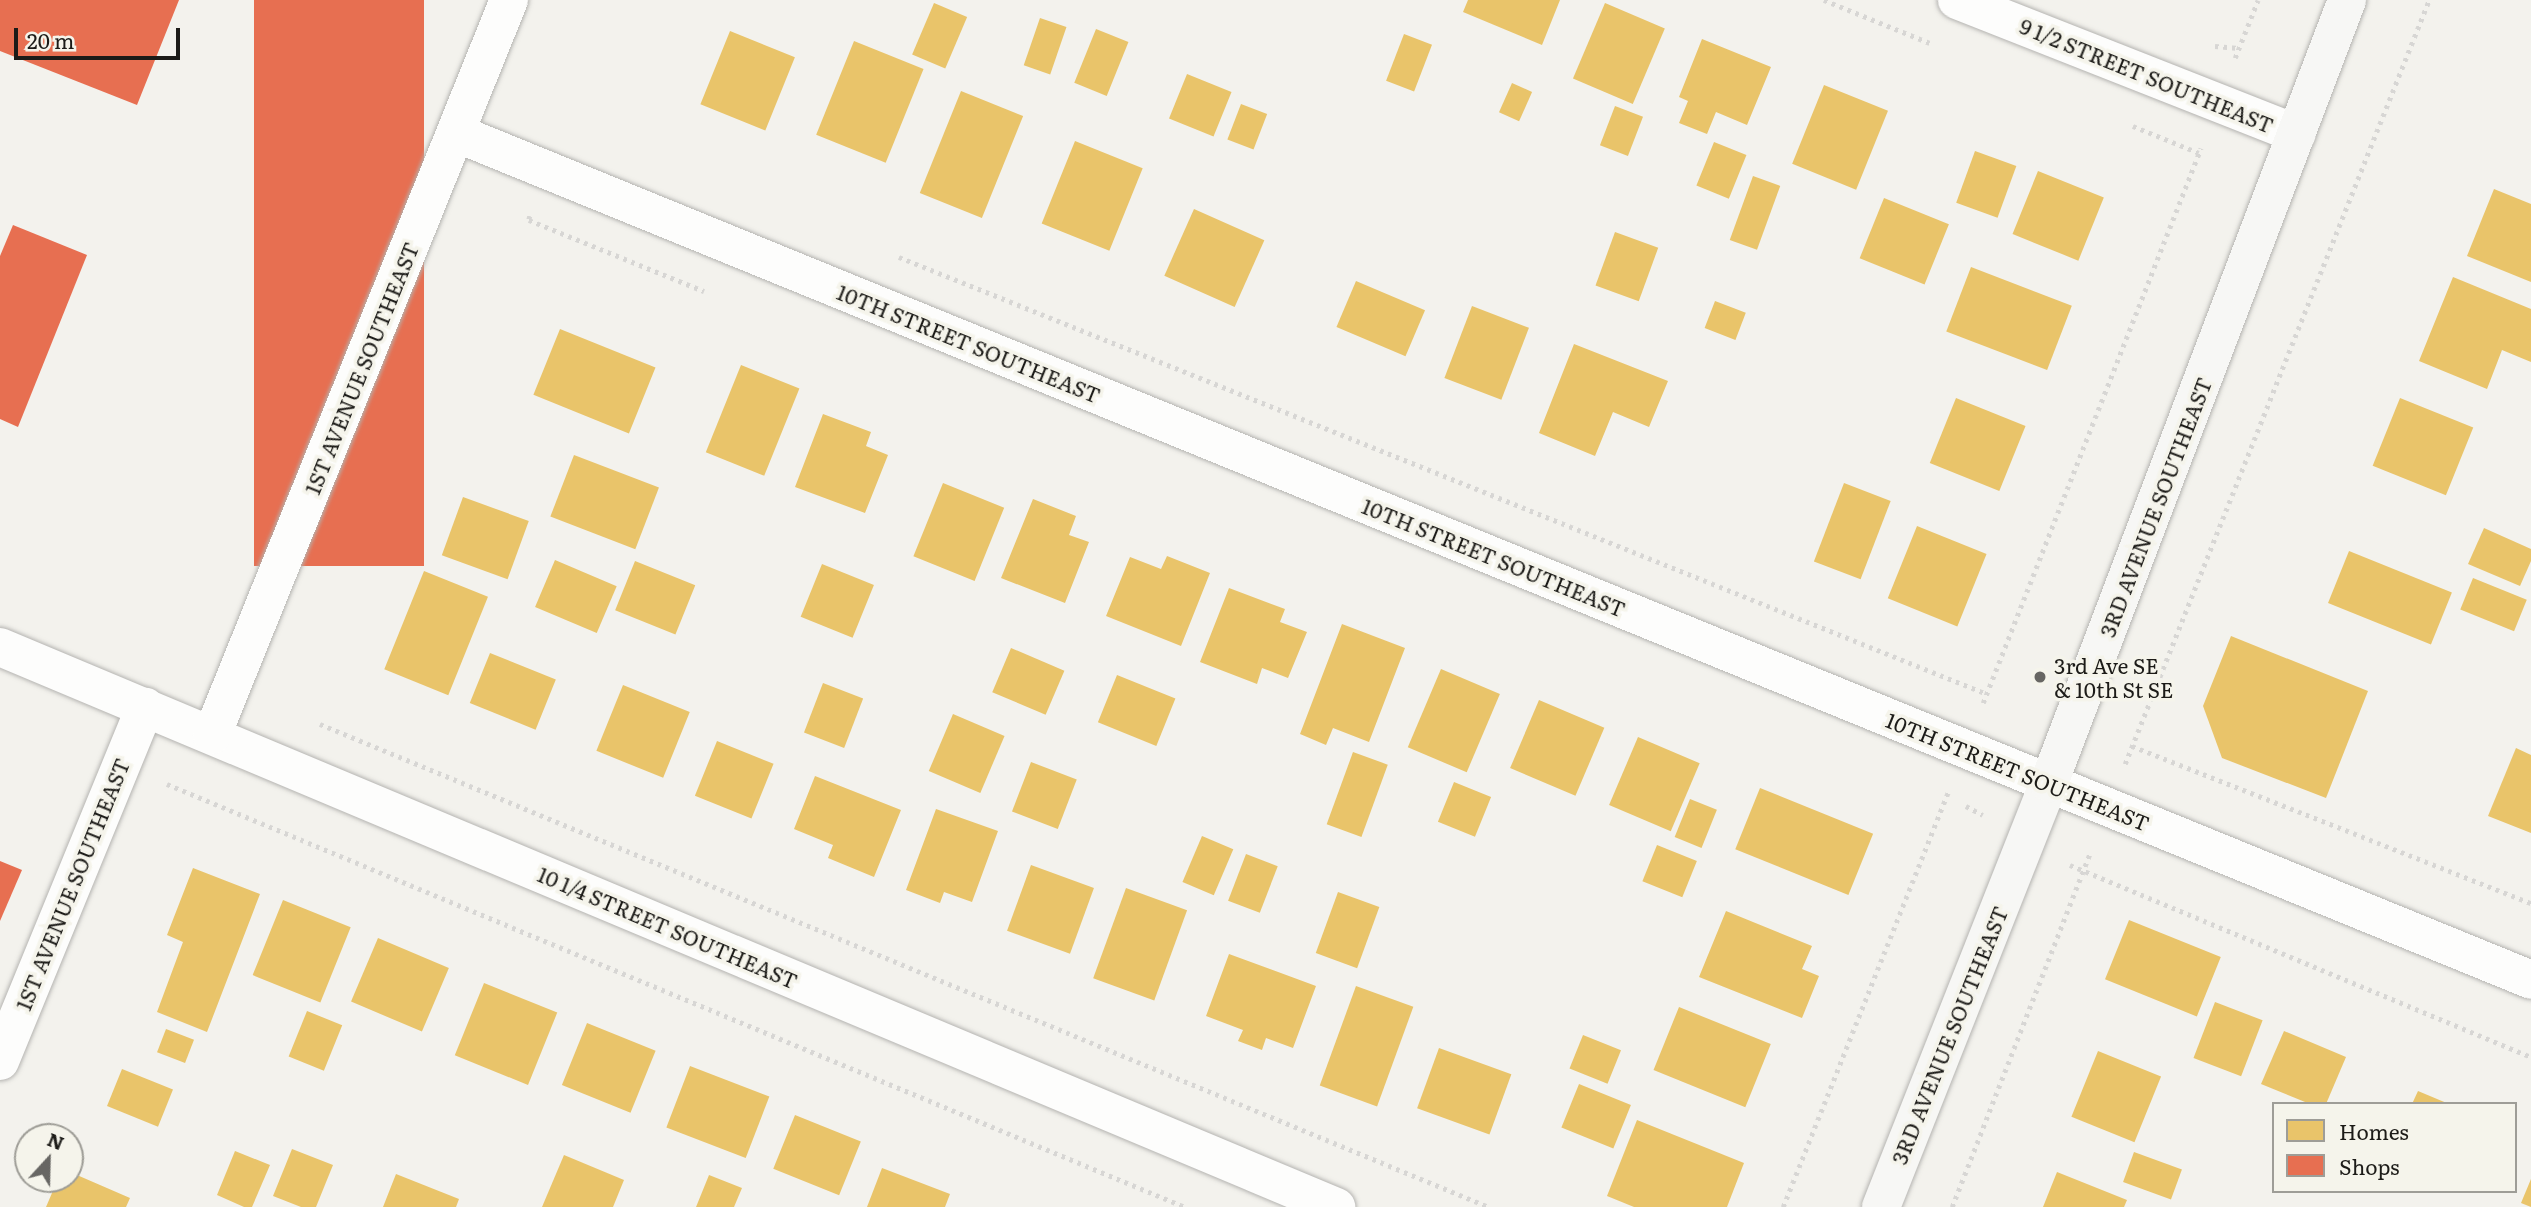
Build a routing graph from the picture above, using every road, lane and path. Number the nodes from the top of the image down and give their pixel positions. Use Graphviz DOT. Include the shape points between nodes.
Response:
graph roads {
  1 [pos="509,0"];
  2 [pos="1957,0"];
  3 [pos="2258,0"];
  4 [pos="2347,0"];
  5 [pos="2429,0"];
  6 [pos="2239,48"];
  7 [pos="456,133"];
  8 [pos="2297,134"];
  9 [pos="2199,153"];
  10 [pos="890,253"];
  11 [pos="0,648"];
  12 [pos="145,707"];
  13 [pos="320,724"];
  14 [pos="212,735"];
  15 [pos="121,764"];
  16 [pos="2049,783"];
  17 [pos="1947,795"];
  18 [pos="2531,904"];
  19 [pos="2531,980"];
  20 [pos="2531,1057"];
  21 [pos="0,1061"];
  22 [pos="1185,1207"];
  23 [pos="1336,1207"];
  24 [pos="1489,1207"];
  25 [pos="1783,1207"];
  26 [pos="1881,1207"];
  27 [pos="1952,1207"];
  1 -- 7 [label="street, 1ST AVENUE SOUTHEAST"];
  2 -- 8 [label="street, 9 1/2 STREET SOUTHEAST"];
  3 -- 6 [label="path"];
  4 -- 8 [label="main road, 3RD AVENUE SOUTHEAST"];
  5 -- 18 [label="path" via="2132,746"];
  7 -- 14 [label="street, 1ST AVENUE SOUTHEAST"];
  7 -- 16 [label="street, 10TH STREET SOUTHEAST"];
  8 -- 16 [label="main road, 3RD AVENUE SOUTHEAST"];
  9 -- 10 [label="path" via="1987,694"];
  11 -- 12 [label="street, 10 1/4 STREET SOUTHEAST"];
  12 -- 14 [label="street, 10 1/4 STREET SOUTHEAST"];
  12 -- 15 [label="street, 1ST AVENUE SOUTHEAST"];
  13 -- 24 [label="path"];
  14 -- 23 [label="street, 10 1/4 STREET SOUTHEAST"];
  15 -- 21 [label="street, 1ST AVENUE SOUTHEAST"];
  15 -- 22 [label="path"];
  16 -- 19 [label="street, 10TH STREET SOUTHEAST"];
  16 -- 26 [label="main road, 3RD AVENUE SOUTHEAST"];
  17 -- 25 [label="path"];
  20 -- 27 [label="path" via="2083,872"];
}
